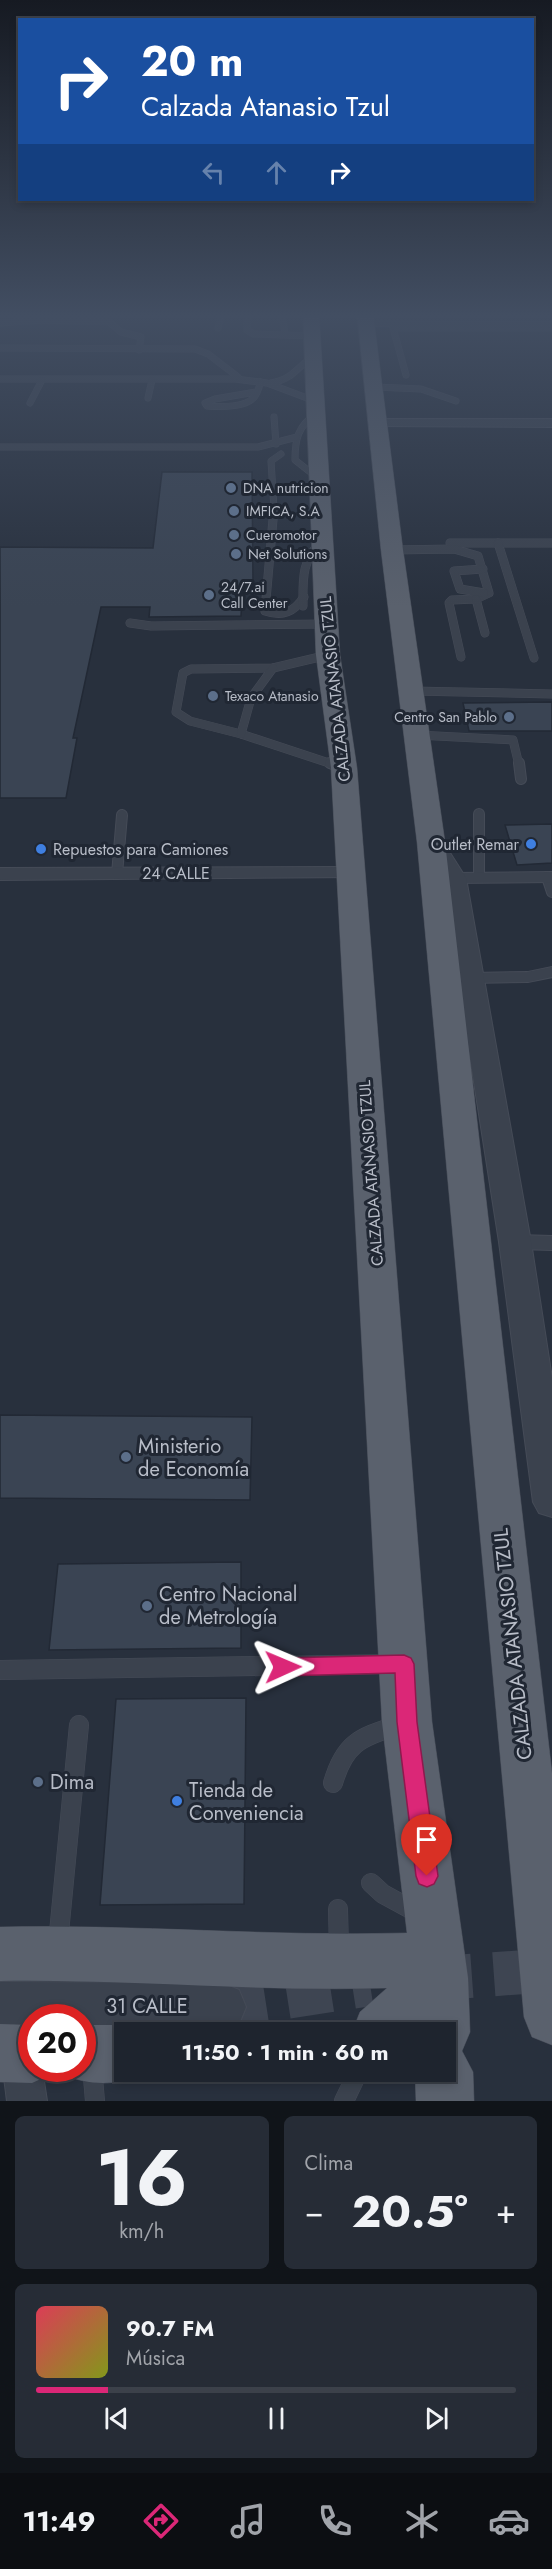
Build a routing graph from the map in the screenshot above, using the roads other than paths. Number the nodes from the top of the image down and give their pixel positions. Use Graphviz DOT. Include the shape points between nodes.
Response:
graph roads {
  1 [pos="300,411"];
  2 [pos="309,411"];
  3 [pos="378,411"];
  4 [pos="274,417"];
  5 [pos="309,418"];
  6 [pos="379,423"];
  7 [pos="552,423"];
  8 [pos="276,444"];
  9 [pos="0,447"];
  10 [pos="258,447"];
  11 [pos="281,454"];
  12 [pos="307,470"];
  13 [pos="321,542"];
  14 [pos="498,543"];
  15 [pos="552,543"];
  16 [pos="392,546"];
  17 [pos="483,569"];
  18 [pos="489,593"];
  19 [pos="304,597"];
  20 [pos="476,599"];
  21 [pos="130,622"];
  22 [pos="485,633"];
  23 [pos="320,634"];
  24 [pos="461,657"];
  25 [pos="534,658"];
  26 [pos="273,668"];
  27 [pos="412,691"];
  28 [pos="552,694"];
  29 [pos="241,735"];
  30 [pos="417,735"];
  31 [pos="344,768"];
  32 [pos="521,779"];
  33 [pos="479,813"];
  34 [pos="122,815"];
  35 [pos="430,842"];
  36 [pos="117,873"];
  37 [pos="351,873"];
  38 [pos="0,874"];
  39 [pos="467,877"];
  40 [pos="550,877"];
  41 [pos="552,892"];
  42 [pos="552,972"];
  43 [pos="471,978"];
  44 [pos="515,1242"];
  45 [pos="552,1243"];
  46 [pos="552,1502"];
  47 [pos="404,1664"];
  48 [pos="0,1670"];
  49 [pos="407,1722"];
  50 [pos="79,1725"];
  51 [pos="333,1784"];
  52 [pos="371,1883"];
  53 [pos="338,1910"];
  54 [pos="436,1952"];
  55 [pos="57,1953"];
  56 [pos="0,1954"];
  57 [pos="339,1962"];
  58 [pos="222,2007"];
  59 [pos="552,2017"];
  60 [pos="387,2022"];
  61 [pos="441,2022"];
  62 [pos="16,2054"];
  63 [pos="353,2082"];
  64 [pos="444,2082"];
  65 [pos="344,2101"];
  66 [pos="445,2101"];
  1 -- 5 [label="lane"];
  2 -- 5 [label="main road, CALZADA ATANASIO TZUL"];
  3 -- 6 [label="main road, CALZADA ATANASIO TZUL"];
  4 -- 8 [label="lane"];
  5 -- 8 [label="lane"];
  5 -- 12 [label="main road, CALZADA ATANASIO TZUL"];
  6 -- 7 [label="street"];
  6 -- 16 [label="main road, CALZADA ATANASIO TZUL"];
  8 -- 10 [label="lane"];
  9 -- 10 [label="lane"];
  10 -- 11 [label="lane"];
  11 -- 12 [label="lane"];
  11 -- 19 [label="lane" via="271,461 274,510 265,611 296,610"];
  12 -- 13 [label="main road, CALZADA ATANASIO TZUL"];
  13 -- 19 [label="lane" via="308,552 303,567"];
  13 -- 23 [label="main road, CALZADA ATANASIO TZUL"];
  14 -- 15 [label="lane"];
  14 -- 16 [label="lane"];
  14 -- 25 [label="lane"];
  16 -- 17 [label="lane" via="469,552 478,556"];
  16 -- 27 [label="main road, CALZADA ATANASIO TZUL"];
  17 -- 18 [label="lane"];
  17 -- 18 [label="lane" via="454,571 460,589"];
  18 -- 20 [label="lane"];
  19 -- 23 [label="lane"];
  20 -- 22 [label="lane"];
  20 -- 24 [label="lane" via="449,603"];
  21 -- 23 [label="lane"];
  23 -- 26 [label="lane"];
  23 -- 31 [label="main road, CALZADA ATANASIO TZUL"];
  26 -- 29 [label="lane" via="257,686 243,714"];
  26 -- 29 [label="lane" via="191,669 183,674 176,712 190,721"];
  27 -- 28 [label="lane"];
  27 -- 30 [label="main road, CALZADA ATANASIO TZUL"];
  29 -- 31 [label="lane"];
  30 -- 32 [label="lane" via="513,740"];
  30 -- 35 [label="main road, CALZADA ATANASIO TZUL"];
  31 -- 37 [label="main road, CALZADA ATANASIO TZUL"];
  33 -- 39 [label="lane"];
  34 -- 36 [label="lane"];
  35 -- 39 [label="street, CALZADA ATANASIO TZUL"];
  35 -- 59 [label="main road, CALZADA ATANASIO TZUL"];
  36 -- 37 [label="street, 24 CALLE"];
  36 -- 38 [label="street, 24 CALLE"];
  37 -- 47 [label="main road, CALZADA ATANASIO TZUL"];
  39 -- 40 [label="lane"];
  39 -- 43 [label="street, CALZADA ATANASIO TZUL"];
  40 -- 41 [label="lane"];
  42 -- 43 [label="lane" via="528,977"];
  43 -- 44 [label="street, CALZADA ATANASIO TZUL"];
  44 -- 45 [label="lane"];
  44 -- 46 [label="street, CALZADA ATANASIO TZUL"];
  47 -- 48 [label="lane"];
  47 -- 49 [label="main road, CALZADA ATANASIO TZUL"];
  49 -- 51 [label="lane" via="350,1744 337,1766"];
  49 -- 54 [label="main road, CALZADA ATANASIO TZUL"];
  50 -- 55 [label="lane"];
  52 -- 54 [label="lane"];
  53 -- 57 [label="lane"];
  54 -- 57 [label="main road"];
  54 -- 60 [label="main road"];
  54 -- 61 [label="main road, CALZADA ATANASIO TZUL"];
  55 -- 56 [label="main road"];
  55 -- 57 [label="main road"];
  58 -- 62 [label="street, 31 CALLE"];
  63 -- 65 [label="lane"];
  64 -- 66 [label="main road"];
}
